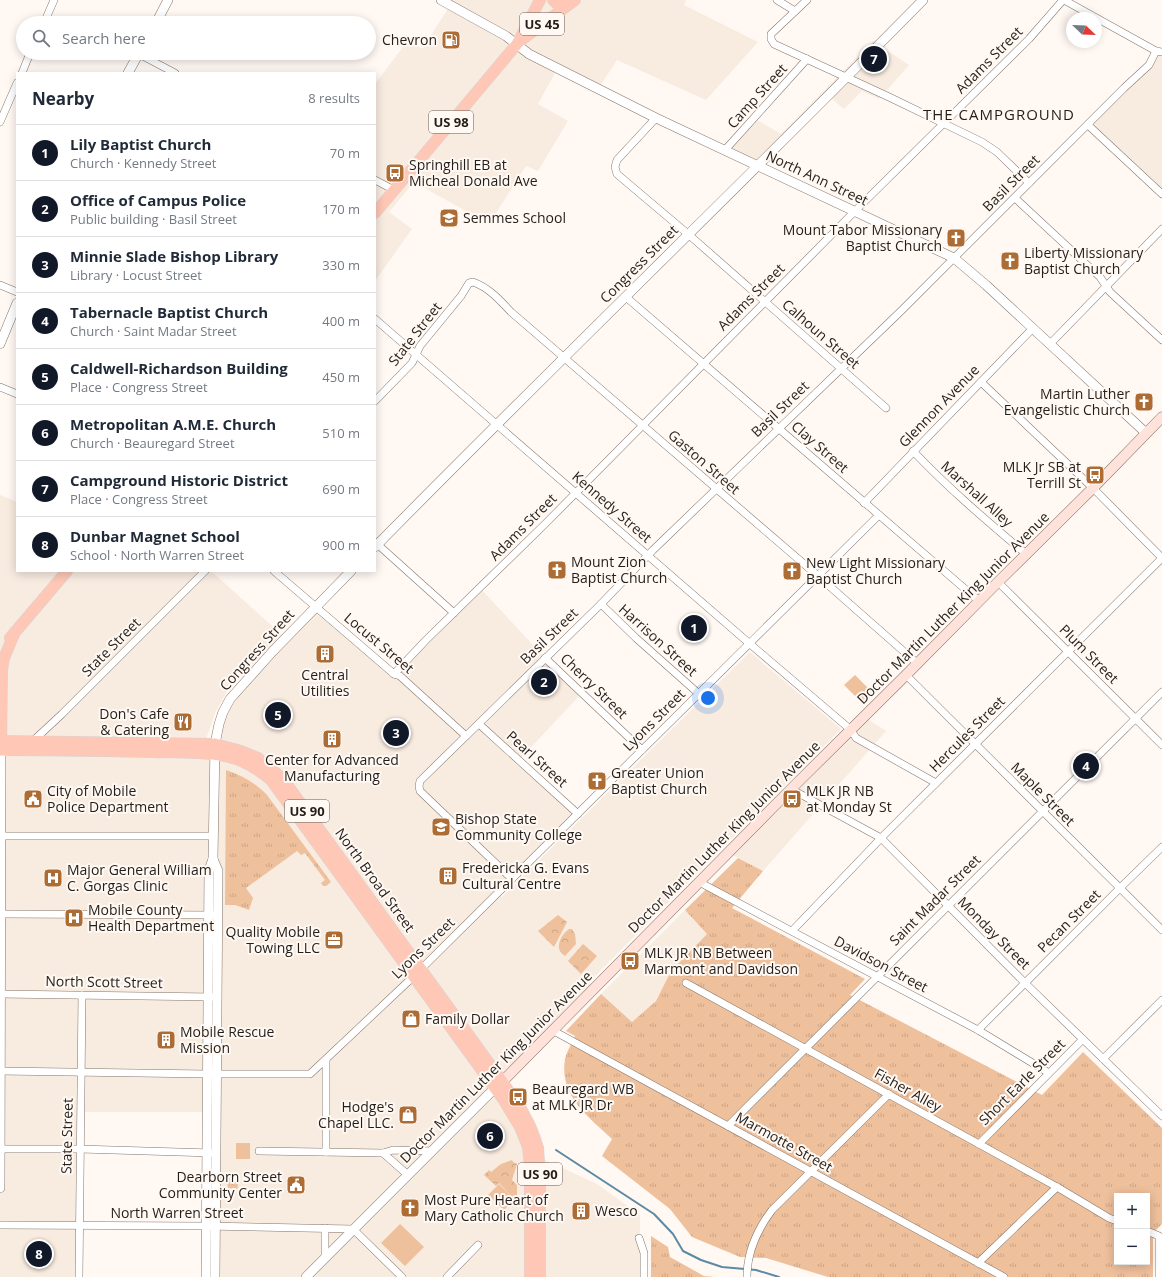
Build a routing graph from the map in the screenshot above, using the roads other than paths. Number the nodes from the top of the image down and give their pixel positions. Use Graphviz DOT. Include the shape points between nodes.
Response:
graph roads {
  1 [pos="54,0"];
  2 [pos="441,0"];
  3 [pos="540,0"];
  4 [pos="553,0"];
  5 [pos="777,0"];
  6 [pos="807,0"];
  7 [pos="923,0"];
  8 [pos="1063,0"];
  9 [pos="166,1"];
  10 [pos="572,3"];
  11 [pos="795,11"];
  12 [pos="47,16"];
  13 [pos="159,16"];
  14 [pos="517,44"];
  15 [pos="1159,51"];
  16 [pos="807,59"];
  17 [pos="27,60"];
  18 [pos="136,60"];
  19 [pos="150,60"];
  20 [pos="22,72"];
  21 [pos="129,72"];
  22 [pos="173,72"];
  23 [pos="846,77"];
  24 [pos="16,85"];
  25 [pos="656,118"];
  26 [pos="0,122"];
  27 [pos="943,124"];
  28 [pos="1088,125"];
  29 [pos="725,150"];
  30 [pos="757,165"];
  31 [pos="376,181"];
  32 [pos="1029,183"];
  33 [pos="394,190"];
  34 [pos="1162,194"];
  35 [pos="1015,198"];
  36 [pos="855,211"];
  37 [pos="376,212"];
  38 [pos="1162,229"];
  39 [pos="688,234"];
  40 [pos="954,258"];
  41 [pos="472,282"];
  42 [pos="0,285"];
  43 [pos="1106,286"];
  44 [pos="16,292"];
  45 [pos="626,297"];
  46 [pos="764,301"];
  47 [pos="16,305"];
  48 [pos="376,320"];
  49 [pos="1033,328"];
  50 [pos="1162,340"];
  51 [pos="0,344"];
  52 [pos="1050,344"];
  53 [pos="416,355"];
  54 [pos="564,358"];
  55 [pos="703,364"];
  56 [pos="841,369"];
  57 [pos="981,382"];
  58 [pos="0,387"];
  59 [pos="16,394"];
  60 [pos="376,400"];
  61 [pos="886,408"];
  62 [pos="1162,417"];
  63 [pos="497,425"];
  64 [pos="642,425"];
  65 [pos="778,429"];
  66 [pos="1146,433"];
  67 [pos="913,452"];
  68 [pos="1093,488"];
  69 [pos="716,489"];
  70 [pos="576,493"];
  71 [pos="864,503"];
  72 [pos="879,515"];
  73 [pos="376,545"];
  74 [pos="1026,554"];
  75 [pos="648,555"];
  76 [pos="1162,558"];
  77 [pos="67,572"];
  78 [pos="204,572"];
  79 [pos="275,572"];
  80 [pos="351,572"];
  81 [pos="818,576"];
  82 [pos="998,582"];
  83 [pos="978,601"];
  84 [pos="600,604"];
  85 [pos="316,607"];
  86 [pos="454,613"];
  87 [pos="15,632"];
  88 [pos="750,644"];
  89 [pos="0,649"];
  90 [pos="1068,652"];
  91 [pos="545,658"];
  92 [pos="918,664"];
  93 [pos="394,674"];
  94 [pos="906,675"];
  95 [pos="1162,692"];
  96 [pos="699,694"];
  97 [pos="1136,719"];
  98 [pos="479,724"];
  99 [pos="851,730"];
  100 [pos="466,736"];
  101 [pos="34,741"];
  102 [pos="975,744"];
  103 [pos="0,745"];
  104 [pos="1162,745"];
  105 [pos="216,750"];
  106 [pos="642,750"];
  107 [pos="936,783"];
  108 [pos="791,789"];
  109 [pos="1042,811"];
  110 [pos="578,814"];
  111 [pos="1,836"];
  112 [pos="214,836"];
  113 [pos="881,838"];
  114 [pos="1161,851"];
  115 [pos="512,879"];
  116 [pos="699,882"];
  117 [pos="1120,888"];
  118 [pos="948,905"];
  119 [pos="1,914"];
  120 [pos="213,915"];
  121 [pos="1162,930"];
  122 [pos="792,931"];
  123 [pos="417,972"];
  124 [pos="877,977"];
  125 [pos="686,983"];
  126 [pos="1025,983"];
  127 [pos="0,994"];
  128 [pos="82,995"];
  129 [pos="212,997"];
  130 [pos="1162,1000"];
  131 [pos="552,1030"];
  132 [pos="978,1030"];
  133 [pos="1083,1039"];
  134 [pos="805,1049"];
  135 [pos="1103,1059"];
  136 [pos="326,1060"];
  137 [pos="0,1071"];
  138 [pos="81,1072"];
  139 [pos="1049,1073"];
  140 [pos="212,1074"];
  141 [pos="498,1085"];
  142 [pos="889,1094"];
  143 [pos="1162,1116"];
  144 [pos="728,1126"];
  145 [pos="979,1144"];
  146 [pos="0,1149"];
  147 [pos="80,1149"];
  148 [pos="259,1151"];
  149 [pos="432,1151"];
  150 [pos="326,1152"];
  151 [pos="211,1153"];
  152 [pos="383,1153"];
  153 [pos="810,1171"];
  154 [pos="408,1175"];
  155 [pos="1057,1187"];
  156 [pos="0,1188"];
  157 [pos="1114,1220"];
  158 [pos="0,1225"];
  159 [pos="79,1226"];
  160 [pos="211,1226"];
  161 [pos="325,1228"];
  162 [pos="353,1229"];
  163 [pos="1150,1232"];
  164 [pos="639,1238"];
  165 [pos="478,1245"];
  166 [pos="325,1257"];
  167 [pos="978,1263"];
  168 [pos="747,1276"];
  169 [pos="79,1277"];
  170 [pos="206,1277"];
  171 [pos="215,1277"];
  172 [pos="306,1277"];
  173 [pos="402,1277"];
  174 [pos="447,1277"];
  175 [pos="530,1277"];
  176 [pos="540,1277"];
  177 [pos="644,1277"];
  178 [pos="1004,1277"];
  179 [pos="1159,1277"];
  1 -- 12 [label="street"];
  2 -- 14 [label="street, North Ann Street"];
  3 -- 14 [label="main road, US 98"];
  4 -- 10 [label="main road" via="556,3"];
  5 -- 11 [label="street"];
  6 -- 11 [label="street"];
  7 -- 23 [label="street, Congress Street"];
  8 -- 15 [label="street"];
  8 -- 27 [label="street, Adams Street"];
  9 -- 13 [label="street"];
  10 -- 14 [label="main road, US 45"];
  11 -- 16 [label="street" via="771,34 771,39 774,44"];
  14 -- 25 [label="street, North Ann Street" via="528,54"];
  14 -- 33 [label="main road, US 98"];
  15 -- 28 [label="street, Basil Street" via="1149,65"];
  16 -- 23 [label="street"];
  16 -- 29 [label="street, Camp Street"];
  17 -- 20 [label="street"];
  18 -- 21 [label="street"];
  19 -- 22 [label="street"];
  23 -- 27 [label="street"];
  23 -- 30 [label="street, Congress Street"];
  24 -- 26 [label="street"];
  25 -- 29 [label="street, North Ann Street"];
  25 -- 39 [label="street, Calhoun Street" via="617,160 615,167 617,174"];
  27 -- 32 [label="street" via="997,152"];
  27 -- 36 [label="street, Adams Street"];
  28 -- 32 [label="street, Basil Street"];
  28 -- 34 [label="street"];
  29 -- 30 [label="street, North Ann Street"];
  30 -- 36 [label="street, North Ann Street"];
  30 -- 39 [label="street, Congress Street"];
  31 -- 33 [label="street"];
  32 -- 35 [label="street, Basil Street"];
  33 -- 37 [label="main road, US 98"];
  35 -- 40 [label="street, Basil Street"];
  35 -- 43 [label="street" via="1100,277"];
  36 -- 40 [label="street, North Ann Street"];
  36 -- 46 [label="street, Adams Street"];
  38 -- 43 [label="street"];
  39 -- 45 [label="street, Congress Street"];
  39 -- 46 [label="street, Calhoun Street"];
  40 -- 49 [label="street, North Ann Street"];
  40 -- 56 [label="street, Basil Street"];
  41 -- 53 [label="street, State Street" via="420,346"];
  41 -- 54 [label="street, Gaston Street" via="497,296 511,312"];
  42 -- 44 [label="street"];
  43 -- 50 [label="street"];
  43 -- 52 [label="street"];
  45 -- 54 [label="street, Congress Street"];
  45 -- 55 [label="street, Clay Street"];
  46 -- 55 [label="street, Adams Street"];
  46 -- 56 [label="street, Calhoun Street"];
  47 -- 51 [label="street"];
  48 -- 53 [label="street, Kennedy Street"];
  49 -- 52 [label="street, North Ann Street"];
  49 -- 57 [label="street, Glennon Avenue"];
  52 -- 66 [label="street, North Ann Street"];
  53 -- 60 [label="street, State Street" via="412,363"];
  53 -- 63 [label="street, Kennedy Street"];
  54 -- 63 [label="street, Congress Street"];
  54 -- 64 [label="street, Gaston Street"];
  55 -- 64 [label="street, Adams Street"];
  55 -- 65 [label="street, Clay Street"];
  56 -- 61 [label="street, Calhoun Street"];
  56 -- 65 [label="street, Basil Street"];
  57 -- 67 [label="street, Glennon Avenue"];
  57 -- 68 [label="street"];
  58 -- 59 [label="street"];
  62 -- 66 [label="main road, Doctor Martin Luther King Junior Avenue"];
  63 -- 70 [label="street, Kennedy Street"];
  63 -- 73 [label="street, Congress Street"];
  64 -- 69 [label="street, Gaston Street"];
  64 -- 70 [label="street, Adams Street"];
  65 -- 69 [label="street, Basil Street"];
  65 -- 71 [label="street, Clay Street"];
  66 -- 68 [label="main road, Doctor Martin Luther King Junior Avenue"];
  67 -- 71 [label="street, Glennon Avenue"];
  67 -- 74 [label="street, Marshall Alley"];
  68 -- 74 [label="main road, Doctor Martin Luther King Junior Avenue"];
  68 -- 76 [label="street"];
  69 -- 75 [label="street, Basil Street"];
  69 -- 81 [label="street, Gaston Street"];
  70 -- 75 [label="street, Kennedy Street"];
  70 -- 86 [label="street, Adams Street"];
  71 -- 72 [label="street, Clay Street"];
  72 -- 81 [label="street, Lyons Street"];
  72 -- 83 [label="street, Clay Street"];
  73 -- 86 [label="street"];
  74 -- 82 [label="main road, Doctor Martin Luther King Junior Avenue"];
  75 -- 84 [label="street, Basil Street"];
  75 -- 88 [label="street, Kennedy Street"];
  76 -- 90 [label="street, Hercules Street"];
  77 -- 87 [label="main road"];
  78 -- 101 [label="street, State Street"];
  79 -- 85 [label="street, Locust Street"];
  80 -- 85 [label="street, Congress Street"];
  81 -- 88 [label="street, Lyons Street"];
  81 -- 92 [label="street, Gaston Street"];
  82 -- 83 [label="main road, Doctor Martin Luther King Junior Avenue"];
  82 -- 90 [label="street, Plum Street"];
  83 -- 92 [label="main road, Doctor Martin Luther King Junior Avenue"];
  84 -- 91 [label="street, Basil Street"];
  84 -- 96 [label="street, Harrison Street"];
  85 -- 93 [label="street, Locust Street"];
  85 -- 105 [label="street, Congress Street" via="230,699 219,724"];
  86 -- 93 [label="street"];
  87 -- 89 [label="main road"];
  87 -- 103 [label="main road" via="2,670"];
  88 -- 96 [label="street, Lyons Street"];
  88 -- 99 [label="street, Kennedy Street"];
  90 -- 97 [label="street, Plum Street"];
  90 -- 102 [label="street, Hercules Street"];
  91 -- 98 [label="street, Basil Street"];
  91 -- 106 [label="street, Cherry Street"];
  92 -- 94 [label="main road, Doctor Martin Luther King Junior Avenue"];
  93 -- 100 [label="street, Locust Street" via="400,676"];
  94 -- 99 [label="main road, Doctor Martin Luther King Junior Avenue"];
  94 -- 102 [label="street, Maple Street"];
  95 -- 97 [label="street, Saint Madar Street"];
  96 -- 106 [label="street, Lyons Street"];
  97 -- 104 [label="street, Plum Street"];
  97 -- 109 [label="street, Saint Madar Street"];
  98 -- 100 [label="street, Basil Street"];
  98 -- 110 [label="street, Pearl Street"];
  99 -- 107 [label="street, Kennedy Street" via="856,738"];
  99 -- 108 [label="main road, Doctor Martin Luther King Junior Avenue"];
  100 -- 115 [label="street, Basil Street" via="420,781 420,791"];
  101 -- 103 [label="main road, North Broad Street / US 90"];
  101 -- 105 [label="main road, North Broad Street / US 90"];
  102 -- 107 [label="street, Hercules Street"];
  102 -- 109 [label="street, Maple Street"];
  103 -- 105 [label="main road, North Broad Street / US 90" via="138,752"];
  103 -- 111 [label="street"];
  105 -- 112 [label="street, Congress Street"];
  105 -- 123 [label="main road, North Broad Street / US 90" via="255,768 271,780"];
  106 -- 110 [label="street, Lyons Street"];
  107 -- 113 [label="street, Hercules Street"];
  108 -- 113 [label="street, Monday Street"];
  108 -- 116 [label="main road, Doctor Martin Luther King Junior Avenue"];
  109 -- 117 [label="street, Maple Street"];
  109 -- 118 [label="street, Saint Madar Street"];
  110 -- 115 [label="street, Lyons Street"];
  111 -- 112 [label="street"];
  111 -- 119 [label="street"];
  112 -- 120 [label="street, Congress Street" via="213,859 209,870"];
  113 -- 118 [label="street, Monday Street"];
  113 -- 122 [label="street, Hercules Street"];
  114 -- 117 [label="street, Pecan Street"];
  115 -- 123 [label="street, Lyons Street"];
  116 -- 122 [label="street, Davidson Street"];
  116 -- 131 [label="main road, Doctor Martin Luther King Junior Avenue"];
  117 -- 121 [label="street, Maple Street"];
  117 -- 126 [label="street, Pecan Street"];
  118 -- 124 [label="street, Saint Madar Street"];
  118 -- 126 [label="street, Monday Street"];
  119 -- 120 [label="street"];
  119 -- 127 [label="street"];
  120 -- 129 [label="street, Congress Street"];
  122 -- 124 [label="street, Davidson Street"];
  123 -- 136 [label="street, Lyons Street"];
  123 -- 141 [label="main road, North Broad Street / US 90"];
  124 -- 132 [label="street, Davidson Street"];
  124 -- 134 [label="street, Saint Madar Street"];
  125 -- 134 [label="street, Fisher Alley"];
  126 -- 132 [label="street, Pecan Street"];
  126 -- 133 [label="street, Monday Street"];
  127 -- 128 [label="street, North Scott Street"];
  127 -- 137 [label="street"];
  128 -- 129 [label="street, North Scott Street"];
  128 -- 138 [label="street, State Street"];
  129 -- 140 [label="street, Congress Street"];
  130 -- 135 [label="street"];
  131 -- 141 [label="main road, Doctor Martin Luther King Junior Avenue"];
  131 -- 144 [label="street, Marmotte Street"];
  132 -- 139 [label="street, Davidson Street"];
  133 -- 135 [label="street, Monday Street"];
  133 -- 139 [label="street, Short Earle Street"];
  134 -- 142 [label="street, Fisher Alley"];
  134 -- 144 [label="street, Saint Madar Street"];
  135 -- 143 [label="street, Monday Street"];
  136 -- 140 [label="street, Lyons Street" via="310,1074"];
  136 -- 150 [label="street"];
  137 -- 138 [label="street, Lyons Street"];
  137 -- 146 [label="street"];
  138 -- 140 [label="street, Lyons Street"];
  138 -- 147 [label="street, State Street"];
  139 -- 145 [label="street, Short Earle Street"];
  140 -- 151 [label="street, Congress Street"];
  141 -- 149 [label="street, Doctor Martin Luther King Junior Avenue"];
  141 -- 175 [label="main road, US 90" via="528,1147"];
  141 -- 176 [label="main road, US 90" via="521,1109 538,1148"];
  142 -- 145 [label="street, Fisher Alley"];
  142 -- 153 [label="street"];
  144 -- 153 [label="street, Marmotte Street"];
  145 -- 155 [label="street, Fisher Alley"];
  146 -- 147 [label="street"];
  146 -- 156 [label="street"];
  147 -- 151 [label="street"];
  147 -- 159 [label="street, State Street"];
  148 -- 150 [label="street"];
  149 -- 152 [label="street" via="393,1150"];
  149 -- 154 [label="street, Doctor Martin Luther King Junior Avenue"];
  150 -- 152 [label="street"];
  151 -- 160 [label="street, Congress Street"];
  152 -- 154 [label="street"];
  153 -- 167 [label="street, Marmotte Street"];
  153 -- 168 [label="street" via="764,1220 751,1247"];
  154 -- 162 [label="street, Doctor Martin Luther King Junior Avenue"];
  155 -- 157 [label="street, Fisher Alley"];
  155 -- 167 [label="street"];
  158 -- 159 [label="street, North Warren Street"];
  159 -- 160 [label="street, North Warren Street"];
  159 -- 169 [label="street, State Street"];
  160 -- 161 [label="street, North Warren Street"];
  160 -- 170 [label="street, Congress Street"];
  160 -- 171 [label="street, Congress Street"];
  161 -- 162 [label="street, North Warren Street"];
  161 -- 166 [label="street"];
  162 -- 166 [label="street, Doctor Martin Luther King Junior Avenue"];
  162 -- 173 [label="street"];
  163 -- 179 [label="street" via="1159,1236"];
  164 -- 177 [label="street" via="644,1253"];
  165 -- 174 [label="street"];
  166 -- 172 [label="street, Doctor Martin Luther King Junior Avenue"];
  167 -- 178 [label="street, Marmotte Street"];
}
